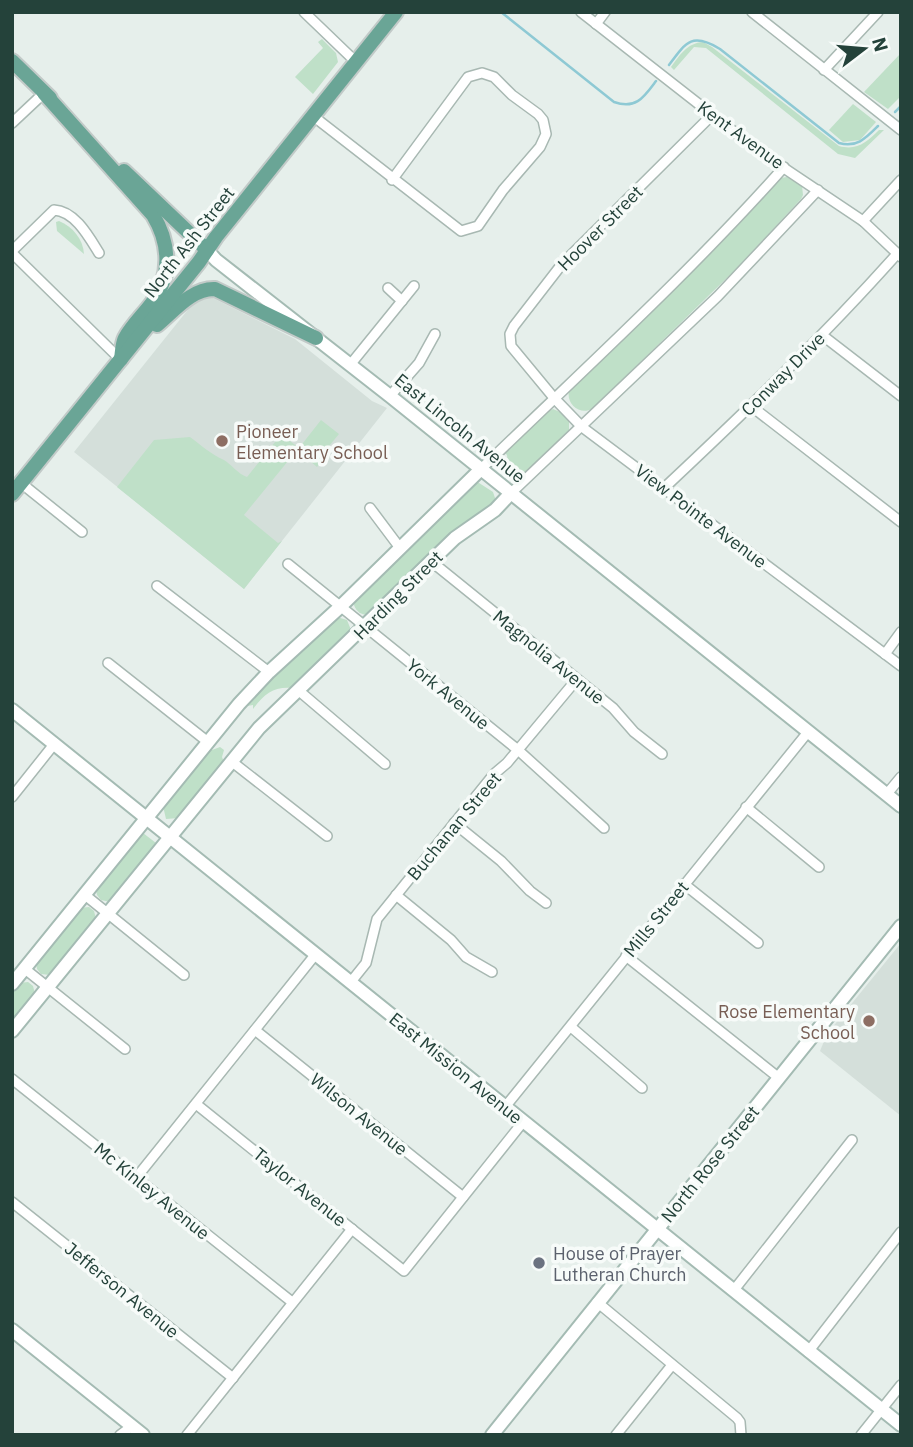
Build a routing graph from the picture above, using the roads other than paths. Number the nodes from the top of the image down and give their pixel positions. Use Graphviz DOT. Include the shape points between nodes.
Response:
graph roads {
  1 [pos="304,12"];
  2 [pos="396,12"];
  3 [pos="581,12"];
  4 [pos="605,12"];
  5 [pos="752,12"];
  6 [pos="878,12"];
  7 [pos="596,24"];
  8 [pos="12,61"];
  9 [pos="356,62"];
  10 [pos="824,70"];
  11 [pos="44,93"];
  12 [pos="712,115"];
  13 [pos="313,116"];
  14 [pos="12,123"];
  15 [pos="901,130"];
  16 [pos="784,167"];
  17 [pos="392,180"];
  18 [pos="901,180"];
  19 [pos="818,190"];
  20 [pos="863,221"];
  21 [pos="207,250"];
  22 [pos="12,252"];
  23 [pos="99,253"];
  24 [pos="899,255"];
  25 [pos="414,286"];
  26 [pos="388,288"];
  27 [pos="402,301"];
  28 [pos="435,334"];
  29 [pos="822,335"];
  30 [pos="316,338"];
  31 [pos="132,346"];
  32 [pos="515,352"];
  33 [pos="121,360"];
  34 [pos="350,365"];
  35 [pos="390,396"];
  36 [pos="901,396"];
  37 [pos="554,398"];
  38 [pos="751,406"];
  39 [pos="582,427"];
  40 [pos="480,470"];
  41 [pos="17,488"];
  42 [pos="663,489"];
  43 [pos="510,494"];
  44 [pos="370,508"];
  45 [pos="901,522"];
  46 [pos="82,532"];
  47 [pos="400,548"];
  48 [pos="432,562"];
  49 [pos="288,564"];
  50 [pos="157,586"];
  51 [pos="340,607"];
  52 [pos="365,628"];
  53 [pos="901,632"];
  54 [pos="885,654"];
  55 [pos="108,663"];
  56 [pos="901,666"];
  57 [pos="269,671"];
  58 [pos="577,679"];
  59 [pos="299,690"];
  60 [pos="12,710"];
  61 [pos="808,732"];
  62 [pos="208,742"];
  63 [pos="55,743"];
  64 [pos="518,750"];
  65 [pos="662,754"];
  66 [pos="231,761"];
  67 [pos="385,764"];
  68 [pos="901,777"];
  69 [pos="887,795"];
  70 [pos="12,797"];
  71 [pos="901,806"];
  72 [pos="746,807"];
  73 [pos="147,818"];
  74 [pos="454,824"];
  75 [pos="604,828"];
  76 [pos="170,836"];
  77 [pos="327,836"];
  78 [pos="820,867"];
  79 [pos="684,884"];
  80 [pos="85,895"];
  81 [pos="396,895"];
  82 [pos="547,903"];
  83 [pos="108,913"];
  84 [pos="901,926"];
  85 [pos="758,943"];
  86 [pos="315,955"];
  87 [pos="626,956"];
  88 [pos="24,969"];
  89 [pos="492,972"];
  90 [pos="184,975"];
  91 [pos="350,983"];
  92 [pos="12,984"];
  93 [pos="47,988"];
  94 [pos="571,1027"];
  95 [pos="255,1030"];
  96 [pos="12,1031"];
  97 [pos="125,1049"];
  98 [pos="779,1078"];
  99 [pos="12,1079"];
  100 [pos="642,1088"];
  101 [pos="196,1104"];
  102 [pos="505,1107"];
  103 [pos="523,1122"];
  104 [pos="852,1140"];
  105 [pos="136,1178"];
  106 [pos="463,1197"];
  107 [pos="12,1202"];
  108 [pos="352,1229"];
  109 [pos="657,1229"];
  110 [pos="901,1232"];
  111 [pos="734,1290"];
  112 [pos="597,1302"];
  113 [pos="292,1303"];
  114 [pos="12,1330"];
  115 [pos="808,1352"];
  116 [pos="672,1365"];
  117 [pos="233,1378"];
  118 [pos="901,1385"];
  119 [pos="881,1409"];
  120 [pos="901,1425"];
  121 [pos="132,1426"];
  122 [pos="120,1435"];
  123 [pos="143,1435"];
  124 [pos="187,1435"];
  125 [pos="492,1435"];
  126 [pos="616,1435"];
  127 [pos="741,1435"];
  128 [pos="861,1435"];
  1 -- 9 [label="street"];
  2 -- 9 [label="main road, North Ash Street"];
  3 -- 7 [label="street, Kent Avenue"];
  4 -- 7 [label="street"];
  5 -- 10 [label="street"];
  6 -- 10 [label="street"];
  7 -- 12 [label="street, Kent Avenue"];
  8 -- 11 [label="main road, East Lincoln Avenue"];
  9 -- 13 [label="main road, North Ash Street"];
  10 -- 15 [label="street"];
  11 -- 14 [label="street"];
  11 -- 21 [label="main road, East Lincoln Avenue"];
  11 -- 33 [label="main road" via="153,215 167,249 162,286 124,339"];
  12 -- 16 [label="street, Kent Avenue"];
  12 -- 32 [label="street, Hoover Street" via="562,264 514,326 510,334"];
  13 -- 17 [label="street"];
  13 -- 21 [label="main road, North Ash Street"];
  16 -- 19 [label="street, Kent Avenue"];
  16 -- 37 [label="street, Harding Street" via="645,314"];
  17 -- 17 [label="street" via="468,77 482,73 494,77 543,120 546,134 540,147 472,230 457,231"];
  18 -- 20 [label="street"];
  19 -- 20 [label="street, Kent Avenue"];
  19 -- 39 [label="street, Harding Street" via="718,296"];
  20 -- 24 [label="street, Kent Avenue"];
  21 -- 30 [label="main road, East Lincoln Avenue"];
  21 -- 31 [label="main road, North Ash Street"];
  22 -- 23 [label="street" via="47,215 62,210 87,233"];
  22 -- 33 [label="street"];
  24 -- 29 [label="street, Conway Drive"];
  25 -- 27 [label="street"];
  26 -- 27 [label="street"];
  27 -- 34 [label="street"];
  28 -- 35 [label="street" via="419,363"];
  29 -- 36 [label="street"];
  29 -- 38 [label="street, Conway Drive"];
  30 -- 31 [label="main road" via="215,289 206,289"];
  30 -- 34 [label="main road, East Lincoln Avenue"];
  31 -- 33 [label="main road, North Ash Street"];
  32 -- 37 [label="street, View Pointe Avenue"];
  33 -- 41 [label="main road, North Ash Street"];
  34 -- 35 [label="main road, East Lincoln Avenue"];
  35 -- 40 [label="main road, East Lincoln Avenue"];
  37 -- 39 [label="street, View Pointe Avenue"];
  37 -- 40 [label="street, Harding Street"];
  38 -- 42 [label="street, Conway Drive"];
  38 -- 45 [label="street"];
  39 -- 42 [label="street, View Pointe Avenue"];
  39 -- 43 [label="street, Harding Street"];
  40 -- 43 [label="main road, East Lincoln Avenue"];
  40 -- 47 [label="main road, Harding Street"];
  41 -- 46 [label="street"];
  42 -- 54 [label="street, View Pointe Avenue"];
  43 -- 48 [label="main road, Harding Street"];
  43 -- 61 [label="main road, East Lincoln Avenue"];
  44 -- 47 [label="street"];
  47 -- 51 [label="main road, Harding Street"];
  48 -- 52 [label="main road, Harding Street"];
  48 -- 58 [label="street, Magnolia Avenue"];
  49 -- 51 [label="street, York Avenue"];
  50 -- 57 [label="street"];
  51 -- 52 [label="street, York Avenue"];
  51 -- 57 [label="main road, Harding Street"];
  52 -- 59 [label="main road, Harding Street"];
  52 -- 64 [label="street, York Avenue"];
  53 -- 54 [label="street"];
  54 -- 56 [label="street, View Pointe Avenue"];
  55 -- 62 [label="street"];
  57 -- 62 [label="main road, Harding Street"];
  58 -- 64 [label="street, Buchanan Street"];
  58 -- 65 [label="street, Magnolia Avenue"];
  59 -- 66 [label="main road, Harding Street"];
  59 -- 67 [label="street"];
  60 -- 63 [label="main road, East Mission Avenue"];
  61 -- 69 [label="main road, East Lincoln Avenue"];
  61 -- 72 [label="street, Mills Street"];
  62 -- 73 [label="main road, Harding Street"];
  63 -- 70 [label="street"];
  63 -- 73 [label="main road, East Mission Avenue"];
  64 -- 74 [label="street, Buchanan Street"];
  64 -- 75 [label="street, York Avenue"];
  66 -- 76 [label="main road, Harding Street"];
  66 -- 77 [label="street"];
  68 -- 69 [label="street"];
  69 -- 71 [label="main road, East Lincoln Avenue"];
  72 -- 78 [label="street"];
  72 -- 79 [label="street, Mills Street"];
  73 -- 76 [label="main road, East Mission Avenue"];
  73 -- 80 [label="main road, Harding Street"];
  74 -- 81 [label="street, Buchanan Street"];
  74 -- 82 [label="street"];
  76 -- 83 [label="main road, Harding Street"];
  76 -- 86 [label="main road, East Mission Avenue"];
  79 -- 85 [label="street"];
  79 -- 87 [label="street, Mills Street"];
  80 -- 83 [label="street"];
  80 -- 88 [label="main road, Harding Street"];
  81 -- 89 [label="street" via="466,957"];
  81 -- 91 [label="street, Buchanan Street" via="377,919 366,963"];
  83 -- 90 [label="street"];
  83 -- 93 [label="main road, Harding Street"];
  84 -- 98 [label="main road, North Rose Street"];
  86 -- 91 [label="main road, East Mission Avenue"];
  86 -- 95 [label="street"];
  87 -- 94 [label="street, Mills Street"];
  87 -- 98 [label="street"];
  88 -- 92 [label="main road, Harding Street"];
  88 -- 93 [label="street"];
  91 -- 102 [label="main road, East Mission Avenue"];
  93 -- 96 [label="main road, Harding Street"];
  93 -- 97 [label="street"];
  94 -- 100 [label="street"];
  94 -- 102 [label="street, Mills Street"];
  95 -- 101 [label="street"];
  95 -- 106 [label="street, Wilson Avenue"];
  98 -- 109 [label="main road, North Rose Street"];
  99 -- 105 [label="street, Mc Kinley Avenue"];
  101 -- 105 [label="street"];
  101 -- 108 [label="street, Taylor Avenue"];
  102 -- 103 [label="main road, East Mission Avenue"];
  103 -- 106 [label="street"];
  103 -- 109 [label="main road, East Mission Avenue"];
  104 -- 111 [label="street"];
  105 -- 113 [label="street, Mc Kinley Avenue"];
  106 -- 108 [label="street, Taylor Avenue" via="404,1270"];
  107 -- 117 [label="street, Jefferson Avenue"];
  108 -- 113 [label="street"];
  109 -- 111 [label="main road, East Mission Avenue"];
  109 -- 112 [label="main road, North Rose Street"];
  110 -- 115 [label="street"];
  111 -- 115 [label="main road, East Mission Avenue"];
  112 -- 116 [label="street"];
  112 -- 125 [label="main road, North Rose Street"];
  113 -- 117 [label="street"];
  114 -- 121 [label="main road"];
  115 -- 119 [label="main road, East Mission Avenue"];
  116 -- 126 [label="street"];
  116 -- 127 [label="street" via="737,1418"];
  117 -- 124 [label="street"];
  118 -- 119 [label="street"];
  119 -- 120 [label="main road, East Mission Avenue"];
  119 -- 128 [label="street"];
  121 -- 122 [label="street"];
  121 -- 123 [label="main road"];
}
